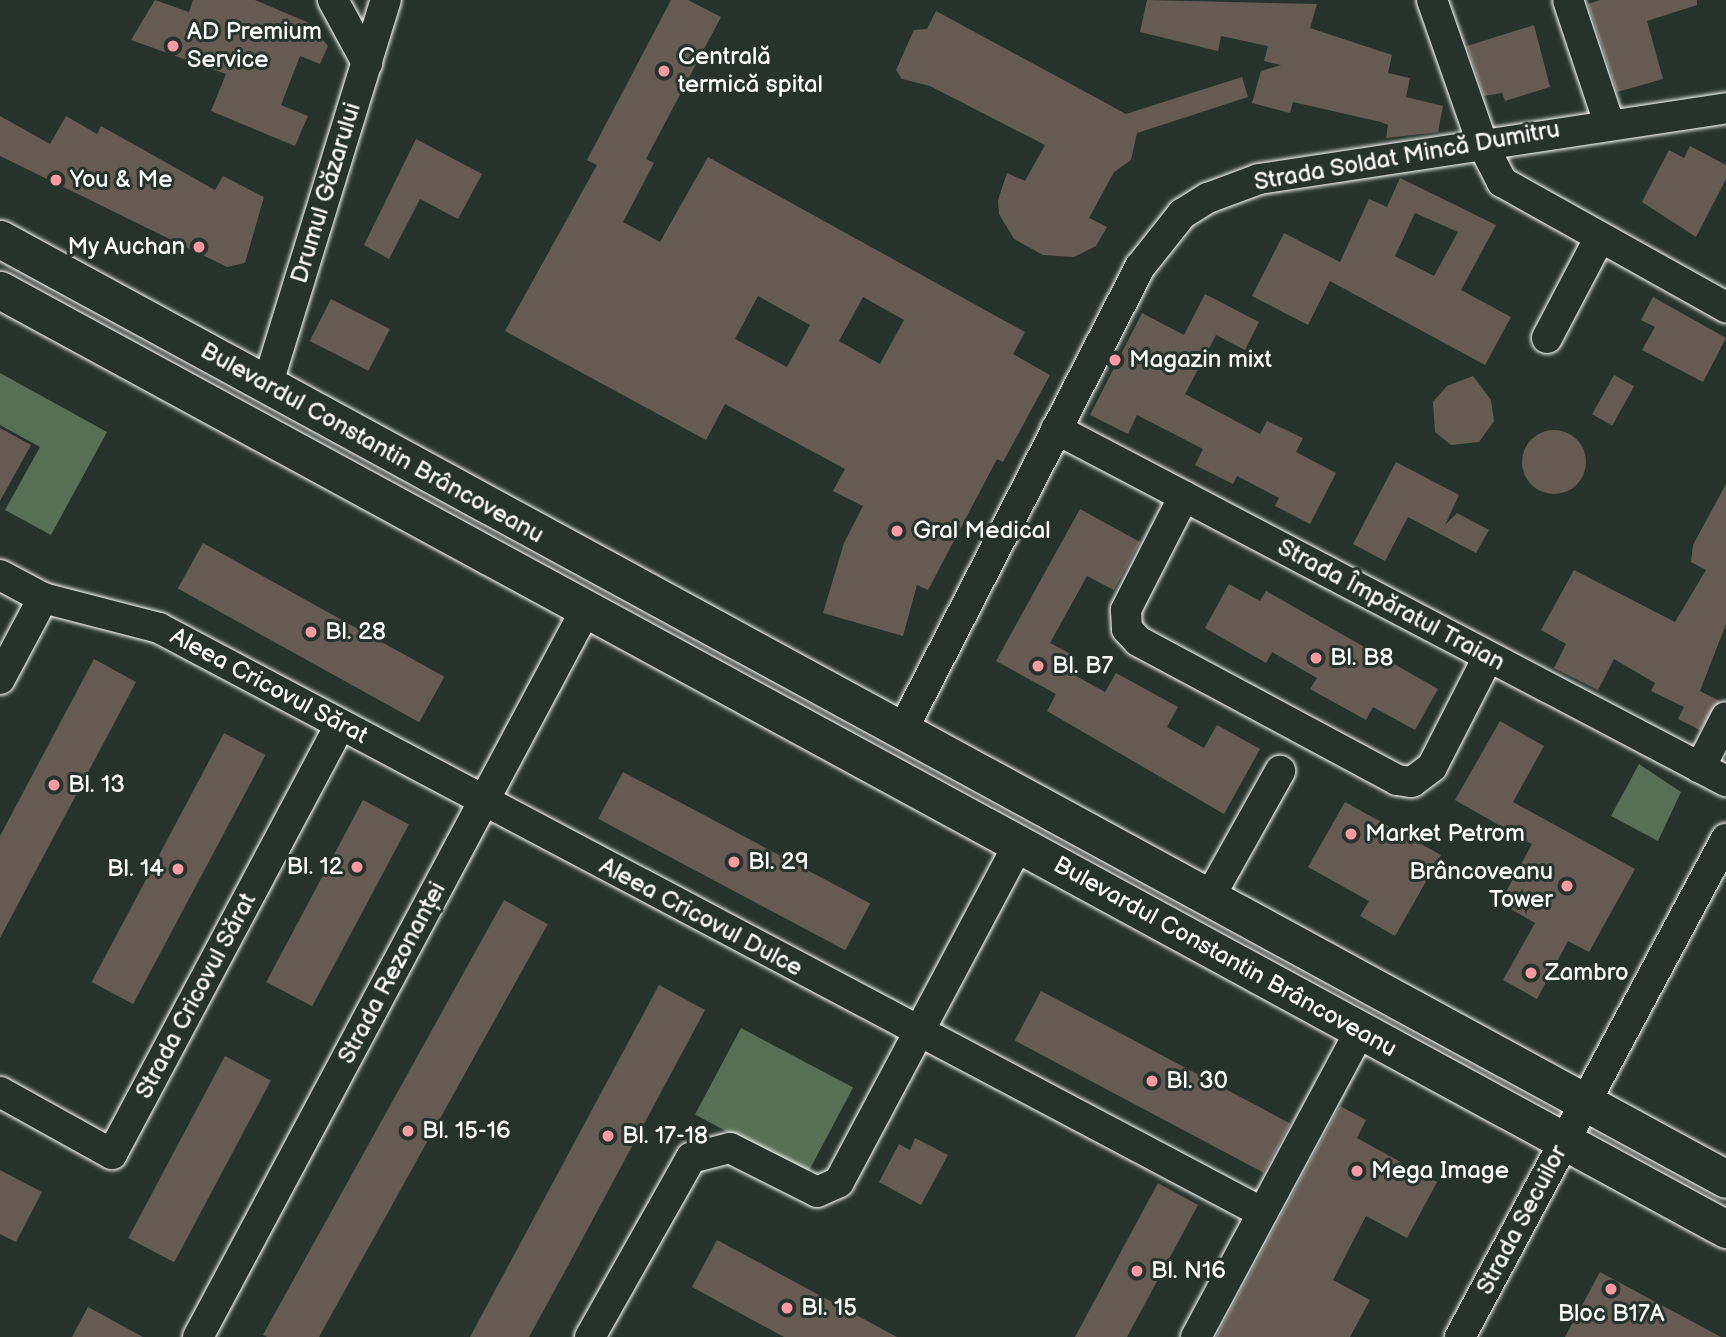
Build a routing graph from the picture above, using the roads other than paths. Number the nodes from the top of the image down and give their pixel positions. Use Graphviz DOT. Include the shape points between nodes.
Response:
graph roads {
  1 [pos="333,0"];
  2 [pos="386,0"];
  3 [pos="1568,0"];
  4 [pos="1429,2"];
  5 [pos="367,63"];
  6 [pos="1726,108"];
  7 [pos="1609,122"];
  8 [pos="1482,143"];
  9 [pos="0,239"];
  10 [pos="1599,239"];
  11 [pos="0,290"];
  12 [pos="1726,307"];
  13 [pos="1547,338"];
  14 [pos="267,386"];
  15 [pos="1056,429"];
  16 [pos="1184,496"];
  17 [pos="0,575"];
  18 [pos="43,598"];
  19 [pos="586,609"];
  20 [pos="744,647"];
  21 [pos="1489,657"];
  22 [pos="0,679"];
  23 [pos="725,684"];
  24 [pos="1726,718"];
  25 [pos="340,725"];
  26 [pos="901,733"];
  27 [pos="1700,768"];
  28 [pos="1280,771"];
  29 [pos="1726,781"];
  30 [pos="484,801"];
  31 [pos="1726,839"];
  32 [pos="1019,844"];
  33 [pos="1208,901"];
  34 [pos="1360,1031"];
  35 [pos="919,1032"];
  36 [pos="0,1092"];
  37 [pos="1585,1102"];
  38 [pos="1564,1141"];
  39 [pos="1726,1179"];
  40 [pos="1263,1213"];
  41 [pos="1726,1229"];
  42 [pos="198,1337"];
  43 [pos="590,1337"];
  44 [pos="1196,1337"];
  45 [pos="1460,1337"];
  1 -- 5 [label="street"];
  2 -- 5 [label="street, Drumul Găzarului"];
  3 -- 7 [label="street"];
  4 -- 8 [label="street"];
  5 -- 14 [label="street, Drumul Găzarului"];
  6 -- 7 [label="street, Strada Soldat Mincă Dumitru"];
  7 -- 8 [label="street, Strada Soldat Mincă Dumitru"];
  8 -- 10 [label="street" via="1502,182"];
  8 -- 15 [label="street, Strada Soldat Mincă Dumitru" via="1259,179 1208,198 1182,214 1140,267"];
  9 -- 14 [label="main road, Bulevardul Constantin Brâncoveanu"];
  10 -- 12 [label="street"];
  10 -- 13 [label="street"];
  11 -- 19 [label="main road, Bulevardul Constantin Brâncoveanu"];
  14 -- 20 [label="main road, Bulevardul Constantin Brâncoveanu"];
  15 -- 16 [label="street, Strada Împăratul Traian"];
  15 -- 26 [label="street, Strada Soldat Mincă Dumitru"];
  16 -- 21 [label="street, Strada Împăratul Traian"];
  16 -- 21 [label="street" via="1126,610 1127,629 1138,641 1349,755 1397,780 1423,777"];
  17 -- 18 [label="street, Aleea Cricovul Sărat"];
  18 -- 22 [label="street"];
  18 -- 25 [label="street, Aleea Cricovul Sărat" via="159,628"];
  19 -- 23 [label="main road, Bulevardul Constantin Brâncoveanu"];
  19 -- 30 [label="street, Strada Rezonanței"];
  20 -- 23 [label="main road"];
  20 -- 26 [label="main road, Bulevardul Constantin Brâncoveanu"];
  21 -- 27 [label="street, Strada Împăratul Traian"];
  23 -- 32 [label="main road, Bulevardul Constantin Brâncoveanu"];
  24 -- 27 [label="street"];
  25 -- 30 [label="street, Aleea Cricovul Sărat"];
  25 -- 36 [label="street, Strada Cricovul Sărat" via="112,1154"];
  26 -- 33 [label="main road, Bulevardul Constantin Brâncoveanu"];
  27 -- 29 [label="street, Strada Împăratul Traian"];
  28 -- 33 [label="street"];
  30 -- 35 [label="street, Aleea Cricovul Dulce"];
  30 -- 42 [label="street, Strada Rezonanței"];
  31 -- 37 [label="street, Strada Secuilor"];
  32 -- 34 [label="main road, Bulevardul Constantin Brâncoveanu"];
  32 -- 35 [label="street"];
  33 -- 37 [label="main road, Bulevardul Constantin Brâncoveanu"];
  34 -- 38 [label="main road, Bulevardul Constantin Brâncoveanu"];
  34 -- 40 [label="street"];
  35 -- 40 [label="street, Aleea Cricovul Dulce"];
  35 -- 43 [label="street" via="832,1189 808,1188 730,1148 691,1158"];
  37 -- 38 [label="street, Strada Secuilor"];
  37 -- 39 [label="main road, Bulevardul Constantin Brâncoveanu"];
  38 -- 41 [label="main road, Bulevardul Constantin Brâncoveanu"];
  38 -- 45 [label="street, Strada Secuilor"];
  40 -- 44 [label="street"];
}
